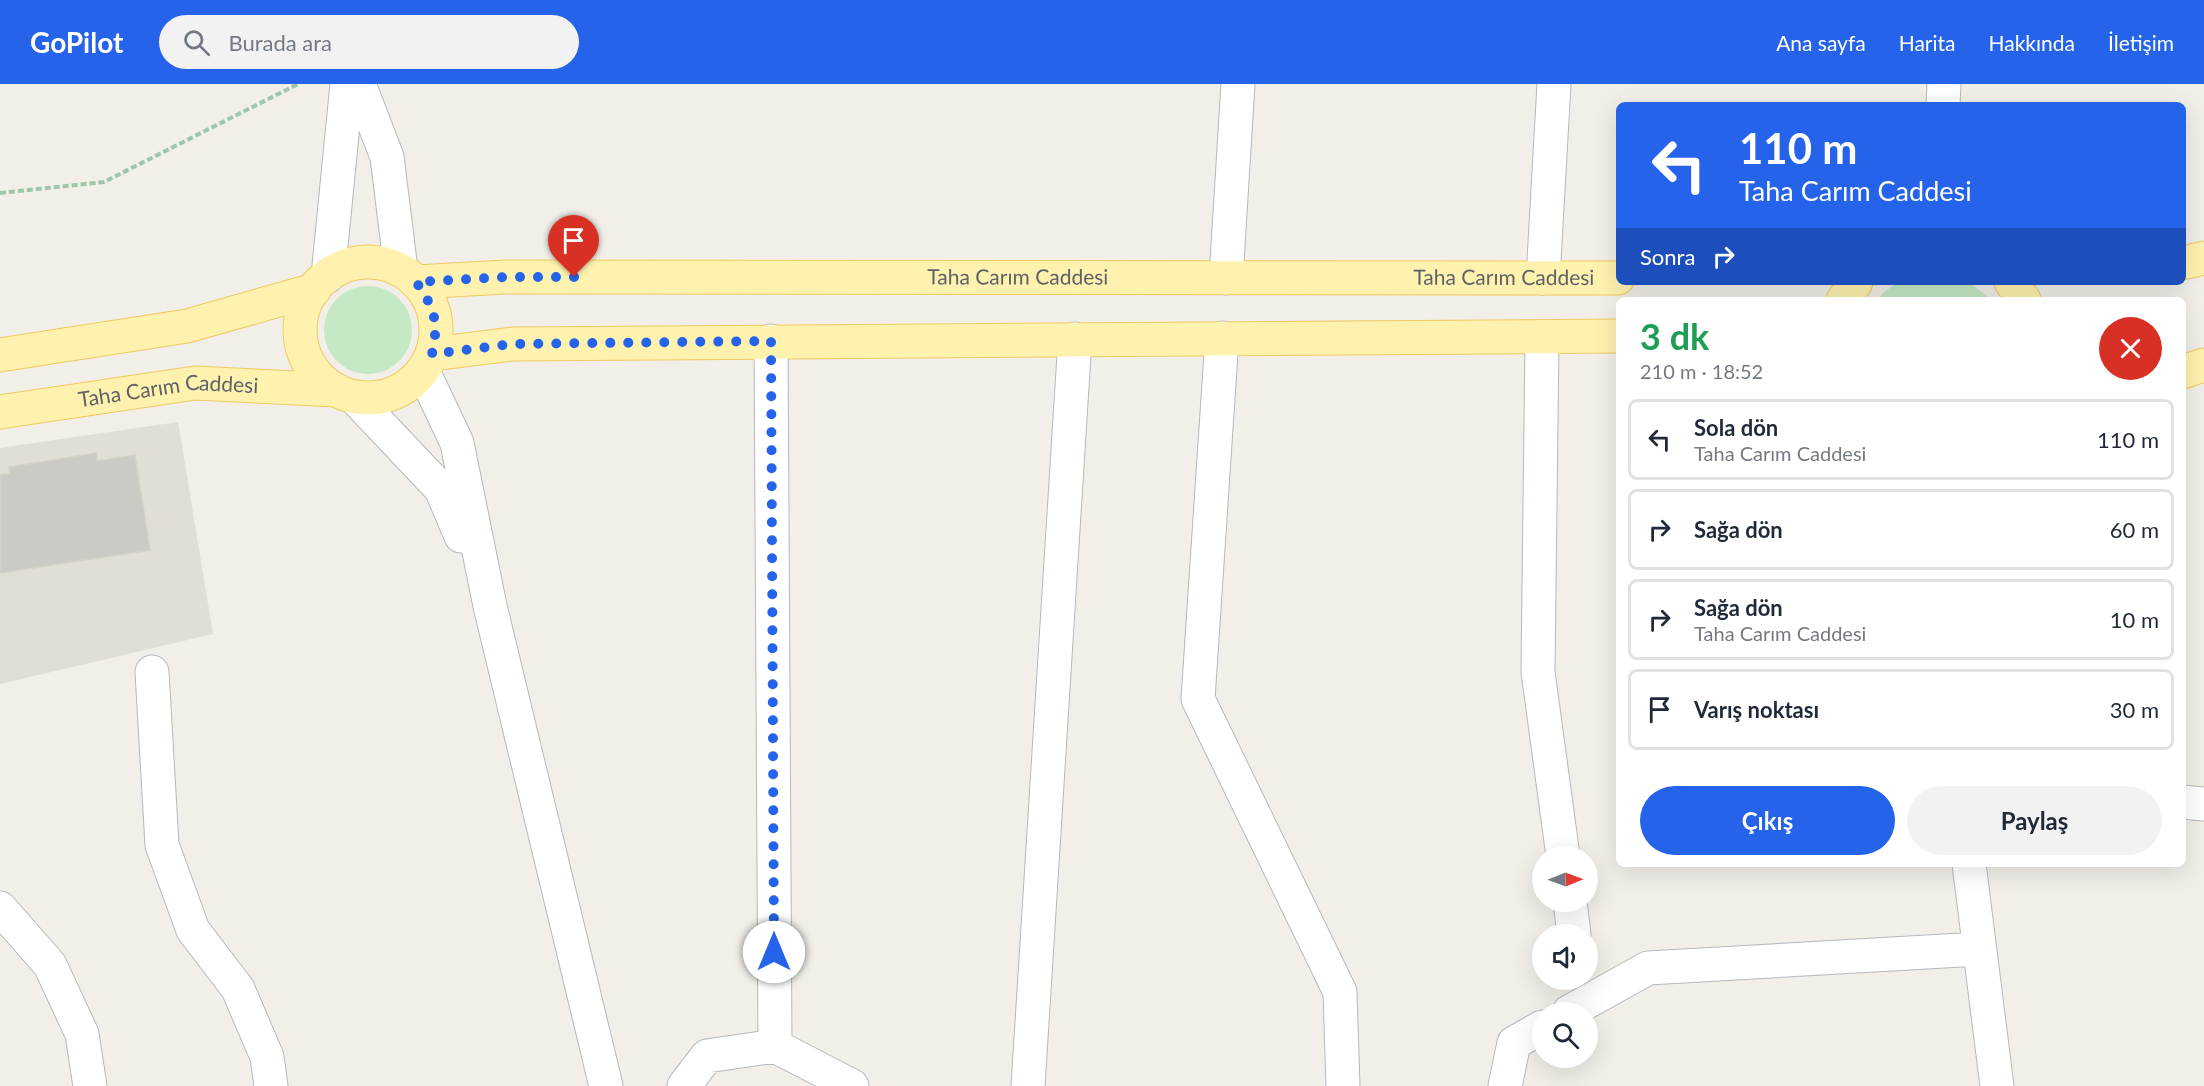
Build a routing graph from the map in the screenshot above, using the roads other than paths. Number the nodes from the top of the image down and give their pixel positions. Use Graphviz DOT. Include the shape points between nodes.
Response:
graph roads {
  1 [pos="347,84"];
  2 [pos="360,84"];
  3 [pos="1238,84"];
  4 [pos="1554,84"];
  5 [pos="1944,84"];
  6 [pos="1943,102"];
  7 [pos="2204,258"];
  8 [pos="2186,262"];
  9 [pos="408,276"];
  10 [pos="1226,278"];
  11 [pos="1543,278"];
  12 [pos="1616,278"];
  13 [pos="321,283"];
  14 [pos="1616,336"];
  15 [pos="1542,337"];
  16 [pos="1222,338"];
  17 [pos="1075,339"];
  18 [pos="771,341"];
  19 [pos="0,355"];
  20 [pos="427,363"];
  21 [pos="2204,365"];
  22 [pos="2186,371"];
  23 [pos="345,394"];
  24 [pos="0,412"];
  25 [pos="490,606"];
  26 [pos="152,672"];
  27 [pos="2186,802"];
  28 [pos="2204,804"];
  29 [pos="1562,846"];
  30 [pos="1969,867"];
  31 [pos="0,908"];
  32 [pos="1979,949"];
  33 [pos="1578,999"];
  34 [pos="1532,1033"];
  35 [pos="775,1046"];
  36 [pos="90,1086"];
  37 [pos="271,1086"];
  38 [pos="606,1086"];
  39 [pos="684,1086"];
  40 [pos="852,1086"];
  41 [pos="1028,1086"];
  42 [pos="1343,1086"];
  43 [pos="1505,1086"];
  44 [pos="1996,1086"];
  1 -- 13 [label="street"];
  2 -- 9 [label="street" via="387,158"];
  3 -- 10 [label="street"];
  4 -- 11 [label="street"];
  5 -- 6 [label="street"];
  7 -- 8 [label="main road"];
  9 -- 10 [label="main road, Taha Carım Caddesi"];
  9 -- 13 [label="main road" via="383,264 364,262 344,266"];
  9 -- 20 [label="main road" via="428,298 435,316 436,335"];
  10 -- 11 [label="main road, Taha Carım Caddesi"];
  11 -- 12 [label="main road, Taha Carım Caddesi"];
  13 -- 19 [label="main road" via="187,326"];
  13 -- 23 [label="main road" via="304,306 302,345 321,378"];
  14 -- 15 [label="main road"];
  15 -- 16 [label="main road"];
  15 -- 29 [label="street" via="1538,672"];
  16 -- 17 [label="main road"];
  16 -- 42 [label="street" via="1198,699 1340,992"];
  17 -- 18 [label="main road"];
  17 -- 41 [label="street"];
  18 -- 20 [label="main road" via="512,344"];
  18 -- 35 [label="street"];
  20 -- 23 [label="main road" via="409,385 392,394 373,398"];
  20 -- 25 [label="street" via="457,443"];
  21 -- 22 [label="main road"];
  23 -- 24 [label="main road, Taha Carım Caddesi" via="195,383"];
  23 -- 25 [label="street" via="441,489"];
  25 -- 38 [label="street"];
  26 -- 37 [label="street" via="162,845 193,930 238,989 267,1057"];
  27 -- 28 [label="street"];
  30 -- 32 [label="street"];
  31 -- 36 [label="street" via="50,965 82,1034"];
  32 -- 33 [label="street" via="1648,968"];
  32 -- 44 [label="street"];
  34 -- 43 [label="street" via="1514,1043"];
  35 -- 39 [label="street" via="707,1056"];
  35 -- 40 [label="street"];
}
